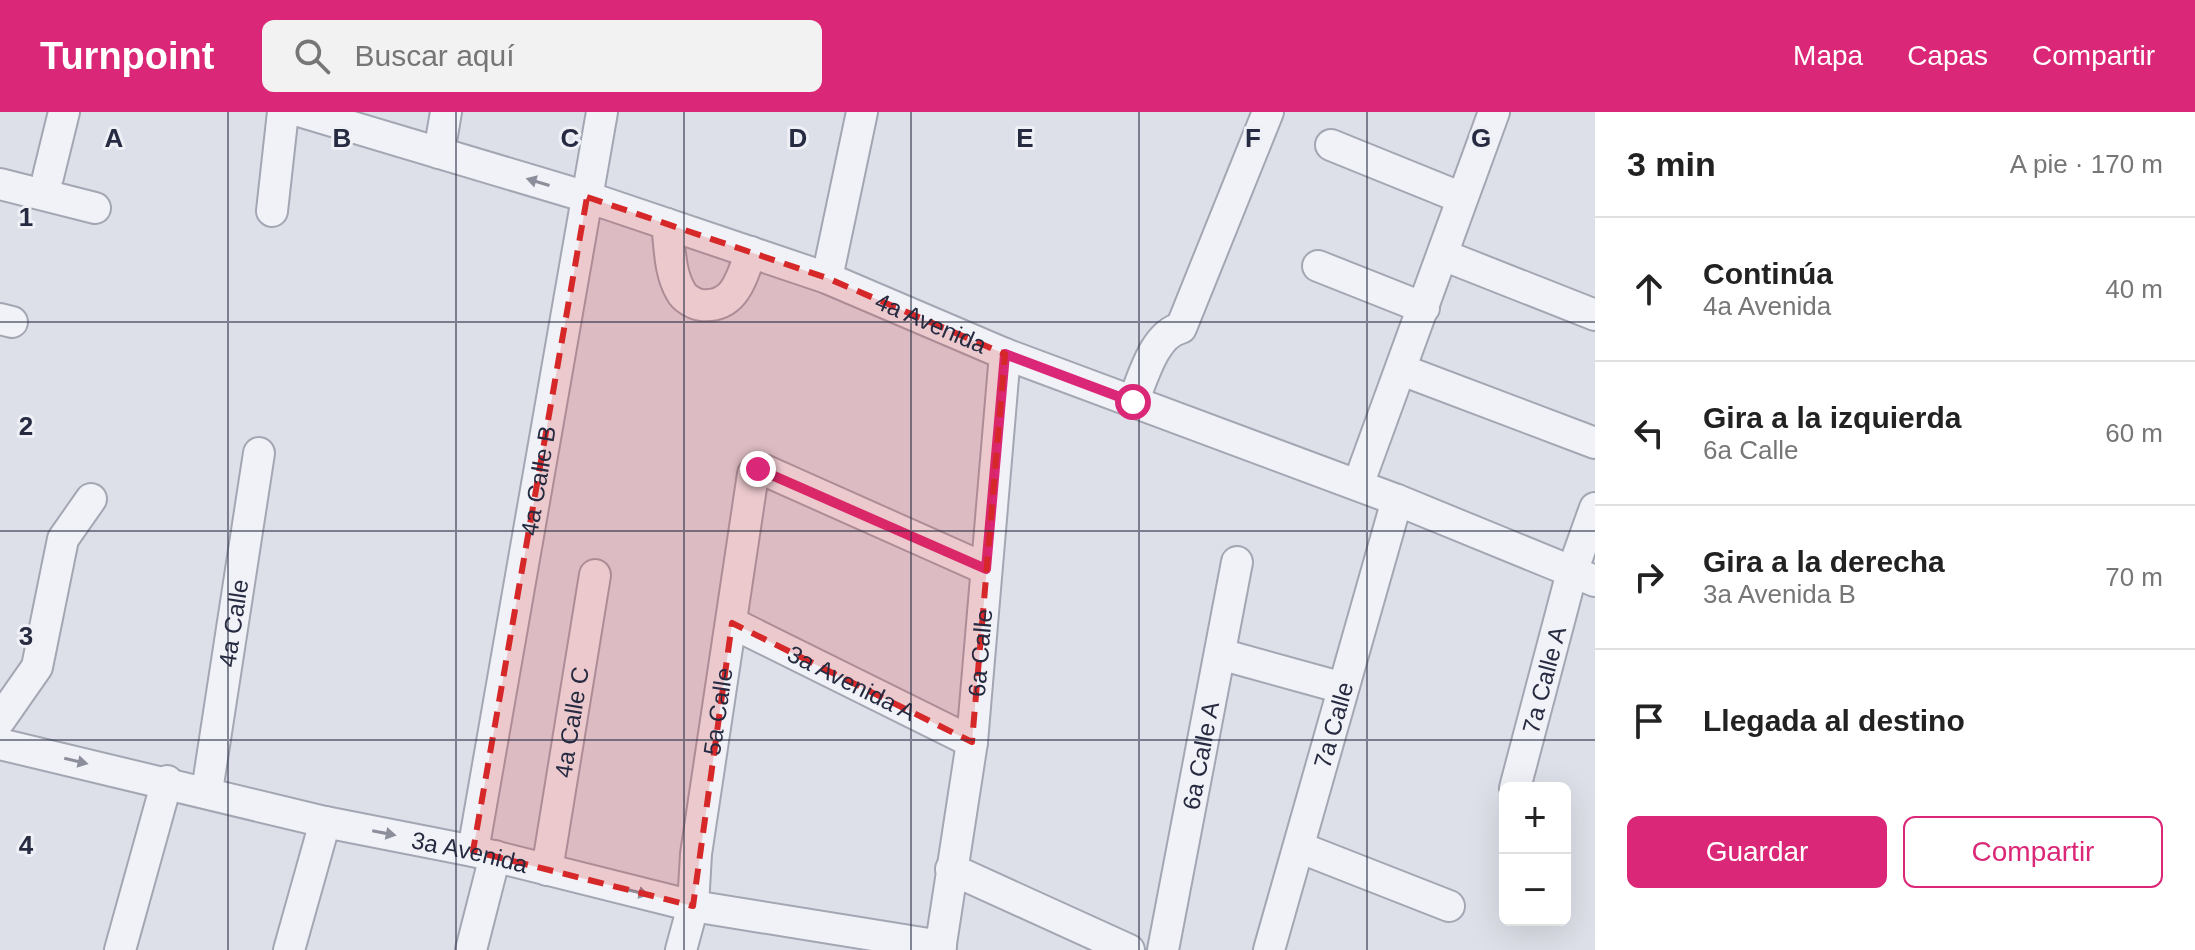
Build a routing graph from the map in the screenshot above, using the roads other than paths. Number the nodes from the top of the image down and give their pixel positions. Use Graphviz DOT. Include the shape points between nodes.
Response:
graph roads {
  1 [pos="64,112"];
  2 [pos="283,112"];
  3 [pos="446,112"];
  4 [pos="602,112"];
  5 [pos="862,112"];
  6 [pos="1268,112"];
  7 [pos="319,114"];
  8 [pos="1483,120"];
  9 [pos="1331,145"];
  10 [pos="439,153"];
  11 [pos="48,177"];
  12 [pos="0,184"];
  13 [pos="587,197"];
  14 [pos="1462,198"];
  15 [pos="95,208"];
  16 [pos="272,211"];
  17 [pos="667,224"];
  18 [pos="751,252"];
  19 [pos="1443,255"];
  20 [pos="1318,266"];
  21 [pos="827,278"];
  22 [pos="1424,308"];
  23 [pos="1595,315"];
  24 [pos="1005,354"];
  25 [pos="1402,370"];
  26 [pos="1133,402"];
  27 [pos="1595,443"];
  28 [pos="259,453"];
  29 [pos="1358,485"];
  30 [pos="91,499"];
  31 [pos="1397,500"];
  32 [pos="1595,508"];
  33 [pos="1237,562"];
  34 [pos="986,569"];
  35 [pos="595,575"];
  36 [pos="1583,577"];
  37 [pos="732,623"];
  38 [pos="1220,654"];
  39 [pos="1343,688"];
  40 [pos="0,720"];
  41 [pos="972,742"];
  42 [pos="0,744"];
  43 [pos="167,781"];
  44 [pos="1517,782"];
  45 [pos="207,791"];
  46 [pos="325,822"];
  47 [pos="1301,848"];
  48 [pos="484,854"];
  49 [pos="951,869"];
  50 [pos="547,870"];
  51 [pos="693,906"];
  52 [pos="1449,906"];
  53 [pos="940,948"];
  54 [pos="1125,949"];
  55 [pos="120,950"];
  56 [pos="289,950"];
  57 [pos="471,950"];
  58 [pos="681,950"];
  59 [pos="1163,950"];
  60 [pos="1269,950"];
  1 -- 11 [label="street"];
  2 -- 16 [label="street"];
  3 -- 10 [label="street"];
  4 -- 13 [label="street, 4a Calle B"];
  5 -- 21 [label="street"];
  6 -- 26 [label="street" via="1181,328 1169,330 1161,340"];
  7 -- 10 [label="street, 4a Avenida"];
  8 -- 14 [label="street"];
  9 -- 14 [label="street"];
  13 -- 10 [label="street, 4a Avenida, one-way"];
  12 -- 15 [label="street"];
  13 -- 17 [label="street, 4a Avenida"];
  13 -- 48 [label="street, 4a Calle B"];
  14 -- 19 [label="street"];
  17 -- 18 [label="street, 4a Avenida"];
  17 -- 18 [label="street" via="681,294 696,305 729,299"];
  18 -- 21 [label="street, 4a Avenida"];
  19 -- 22 [label="street"];
  19 -- 23 [label="street"];
  20 -- 22 [label="street"];
  21 -- 24 [label="street, 4a Avenida"];
  22 -- 25 [label="street"];
  24 -- 26 [label="street, 4a Avenida"];
  24 -- 34 [label="street, 6a Calle"];
  25 -- 27 [label="street"];
  25 -- 29 [label="street"];
  26 -- 29 [label="street, 4a Avenida"];
  28 -- 45 [label="street, 4a Calle"];
  29 -- 31 [label="street, 4a Avenida"];
  30 -- 40 [label="street" via="63,539 37,667"];
  31 -- 36 [label="street, 4a Avenida"];
  31 -- 39 [label="street, 7a Calle"];
  32 -- 36 [label="street, 7a Calle A"];
  33 -- 38 [label="street, 6a Calle A"];
  34 -- 37 [label="street, 5a Calle" via="764,470 753,474"];
  34 -- 41 [label="street, 6a Calle"];
  35 -- 50 [label="street, 4a Calle C"];
  36 -- 44 [label="street, 7a Calle A"];
  37 -- 41 [label="street, 3a Avenida A"];
  37 -- 51 [label="street, 5a Calle" via="696,854"];
  38 -- 39 [label="street"];
  38 -- 59 [label="street, 6a Calle A"];
  39 -- 47 [label="street, 7a Calle"];
  41 -- 49 [label="street, 6a Calle"];
  42 -- 43 [label="street, 3a Avenida, one-way"];
  43 -- 45 [label="street, 3a Avenida"];
  43 -- 55 [label="street"];
  45 -- 46 [label="street, 3a Avenida"];
  46 -- 48 [label="street, 3a Avenida, one-way"];
  46 -- 56 [label="street"];
  47 -- 52 [label="street"];
  47 -- 60 [label="street, 7a Calle"];
  48 -- 50 [label="street, 3a Avenida"];
  48 -- 57 [label="street"];
  49 -- 53 [label="street, 6a Calle"];
  49 -- 54 [label="street"];
  50 -- 51 [label="street, 3a Avenida, one-way"];
  51 -- 53 [label="street, 3a Avenida"];
  51 -- 58 [label="street, 5a Calle"];
}
